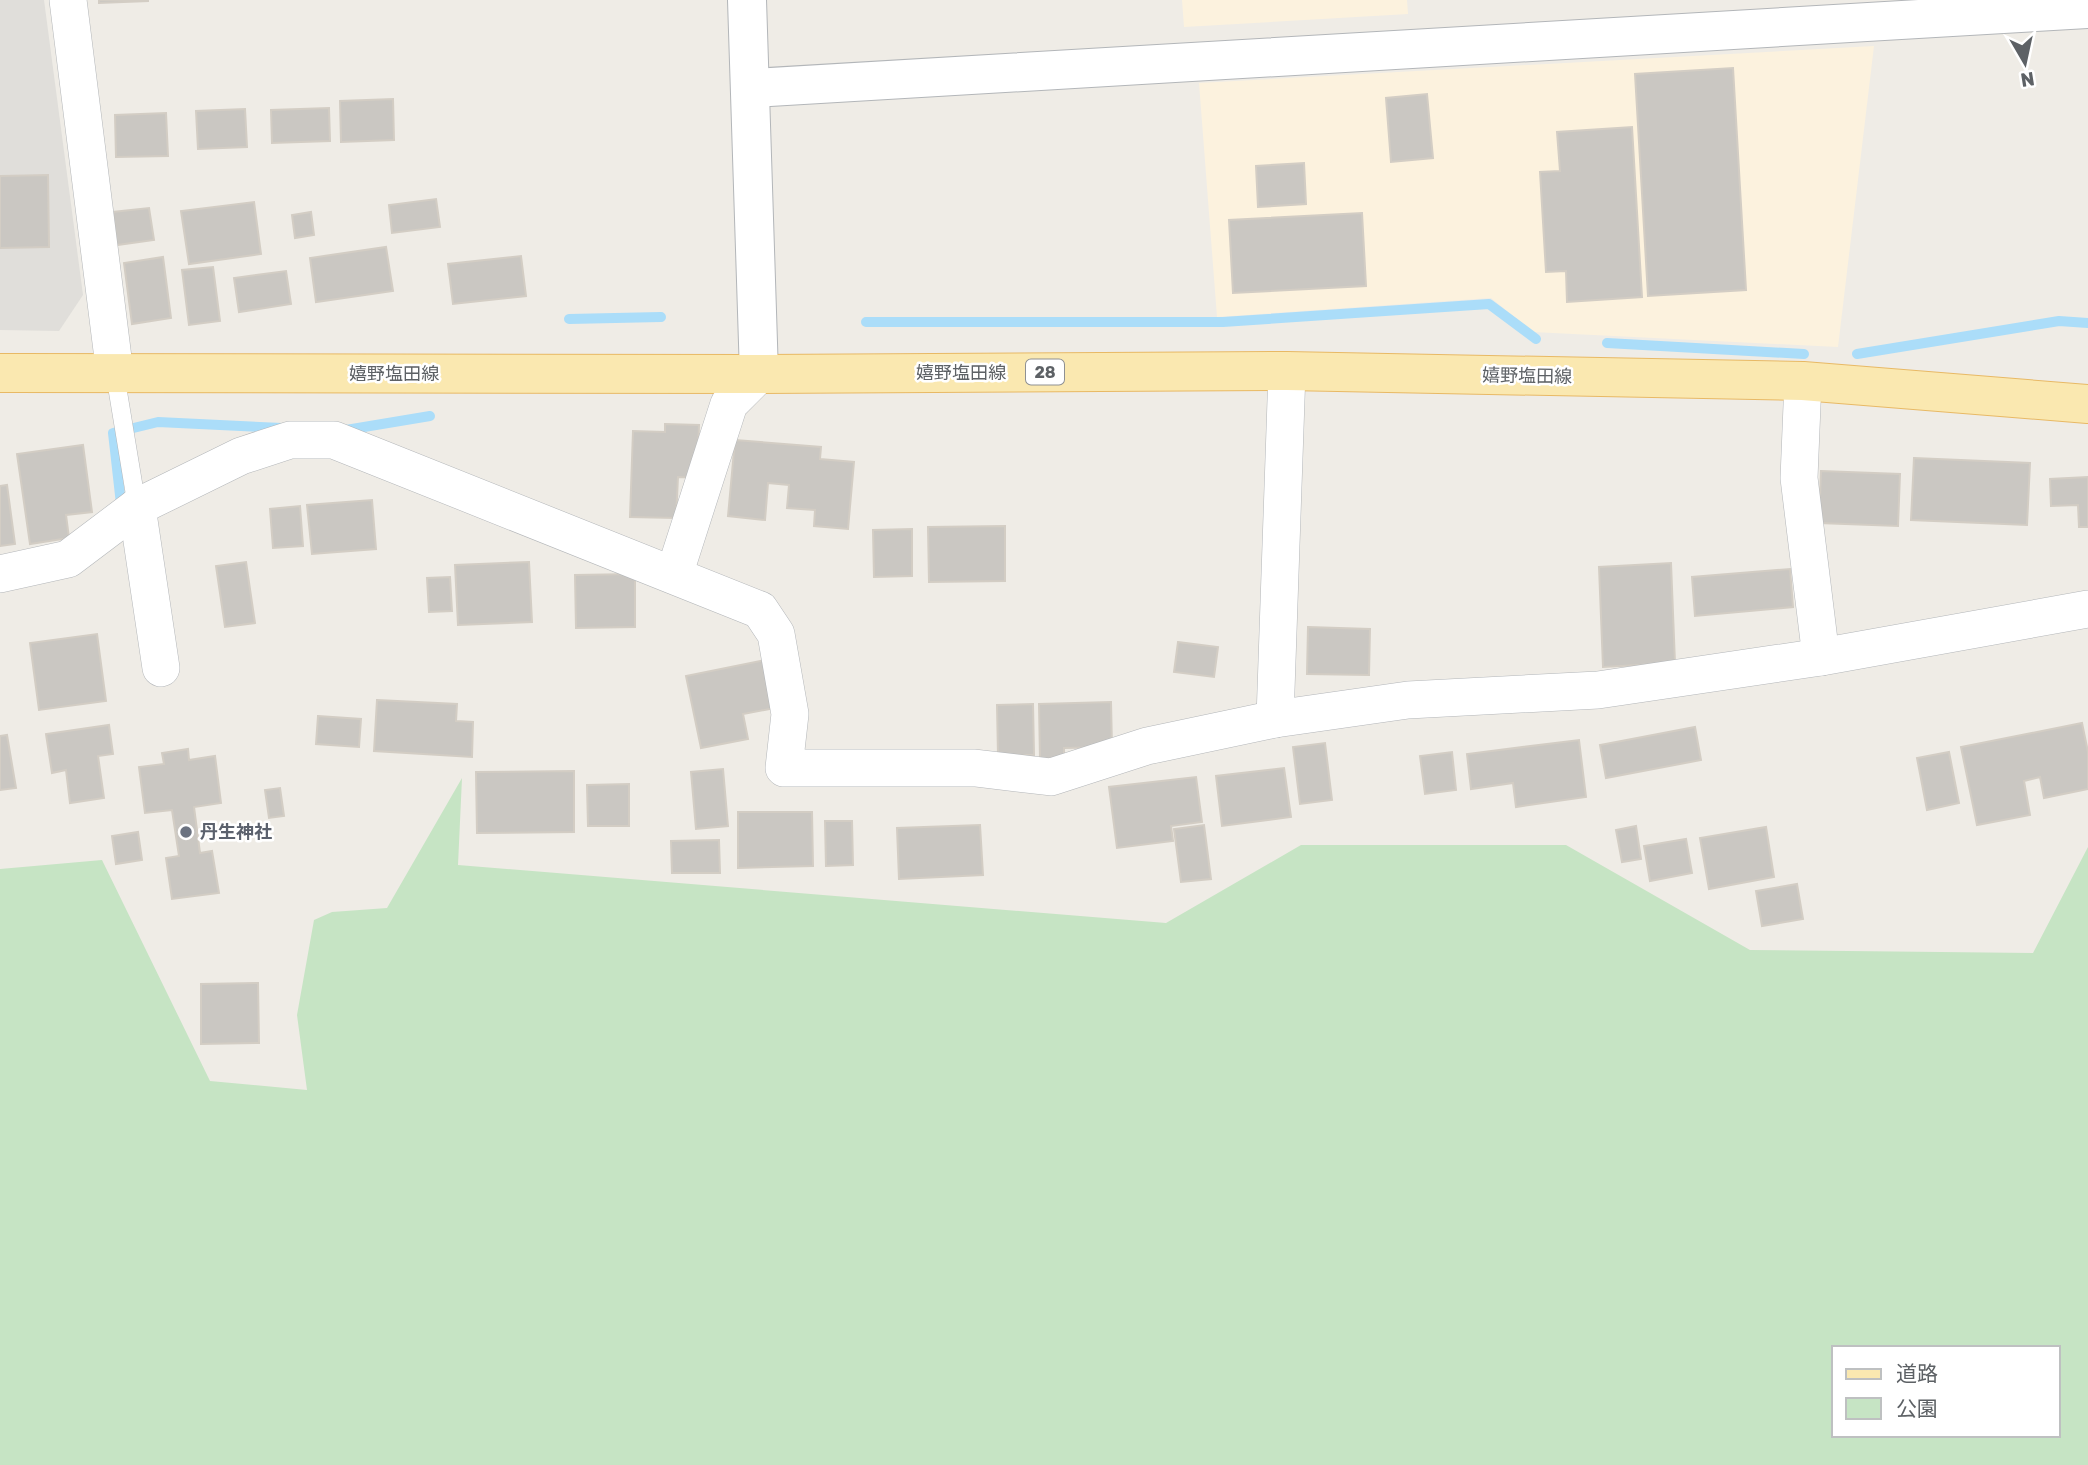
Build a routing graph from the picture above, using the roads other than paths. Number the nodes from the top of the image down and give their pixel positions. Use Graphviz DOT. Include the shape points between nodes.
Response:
graph roads {
  1 [pos="68,0"];
  2 [pos="747,0"];
  3 [pos="2088,9"];
  4 [pos="1855,13"];
  5 [pos="752,88"];
  6 [pos="1287,370"];
  7 [pos="0,373"];
  8 [pos="115,374"];
  9 [pos="759,374"];
  10 [pos="1803,381"];
  11 [pos="2088,404"];
  12 [pos="137,507"];
  13 [pos="0,574"];
  14 [pos="674,575"];
  15 [pos="2088,609"];
  16 [pos="1821,656"];
  17 [pos="161,668"];
  18 [pos="1275,719"];
  1 -- 8 [label="street"];
  2 -- 5 [label="street"];
  3 -- 4 [label="street"];
  4 -- 5 [label="street"];
  5 -- 9 [label="street"];
  6 -- 9 [label="main road, 嬉野塩田線 / 28"];
  6 -- 10 [label="main road, 嬉野塩田線 / 28"];
  6 -- 18 [label="street"];
  7 -- 8 [label="main road, 嬉野塩田線 / 28"];
  8 -- 9 [label="main road, 嬉野塩田線 / 28"];
  8 -- 12 [label="lane"];
  9 -- 14 [label="street" via="729,404"];
  10 -- 11 [label="main road, 嬉野塩田線 / 28"];
  10 -- 16 [label="street" via="1800,478"];
  12 -- 13 [label="street" via="68,559"];
  12 -- 14 [label="street" via="253,452 290,440 334,440"];
  12 -- 17 [label="street"];
  14 -- 18 [label="street" via="760,610 776,634 790,714 784,768 975,768 1051,777 1146,746"];
  15 -- 16 [label="street"];
  16 -- 18 [label="street" via="1598,690 1408,700"];
}
